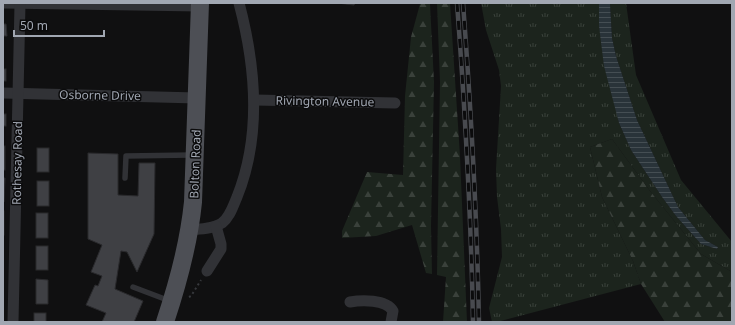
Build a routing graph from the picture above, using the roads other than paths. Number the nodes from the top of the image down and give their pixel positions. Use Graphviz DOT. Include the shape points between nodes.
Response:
graph roads {
  1 [pos="3,3"];
  2 [pos="240,3"];
  3 [pos="20,4"];
  4 [pos="200,4"];
  5 [pos="3,93"];
  6 [pos="19,93"];
  7 [pos="197,98"];
  8 [pos="255,100"];
  9 [pos="395,103"];
  10 [pos="196,155"];
  11 [pos="125,178"];
  12 [pos="216,226"];
  13 [pos="190,230"];
  14 [pos="207,271"];
  15 [pos="133,287"];
  16 [pos="172,301"];
  17 [pos="350,302"];
  18 [pos="13,322"];
  19 [pos="165,322"];
  20 [pos="391,322"];
  1 -- 3 [label="street"];
  2 -- 8 [label="street"];
  3 -- 4 [label="street"];
  3 -- 6 [label="street, Rothesay Road"];
  4 -- 7 [label="main road, Bolton Road"];
  5 -- 6 [label="street, Osborne Drive"];
  6 -- 7 [label="street, Osborne Drive"];
  6 -- 18 [label="street, Rothesay Road"];
  7 -- 10 [label="main road, Bolton Road"];
  8 -- 9 [label="street, Rivington Avenue"];
  8 -- 12 [label="street" via="253,140 244,180 228,218"];
  10 -- 11 [label="lane" via="126,156"];
  10 -- 13 [label="main road, Bolton Road"];
  12 -- 13 [label="street"];
  12 -- 14 [label="street" via="221,244"];
  13 -- 16 [label="main road, Bolton Road"];
  15 -- 16 [label="lane"];
  16 -- 19 [label="main road, Bolton Road"];
  17 -- 20 [label="street" via="370,301 390,307 393,311"];
}
